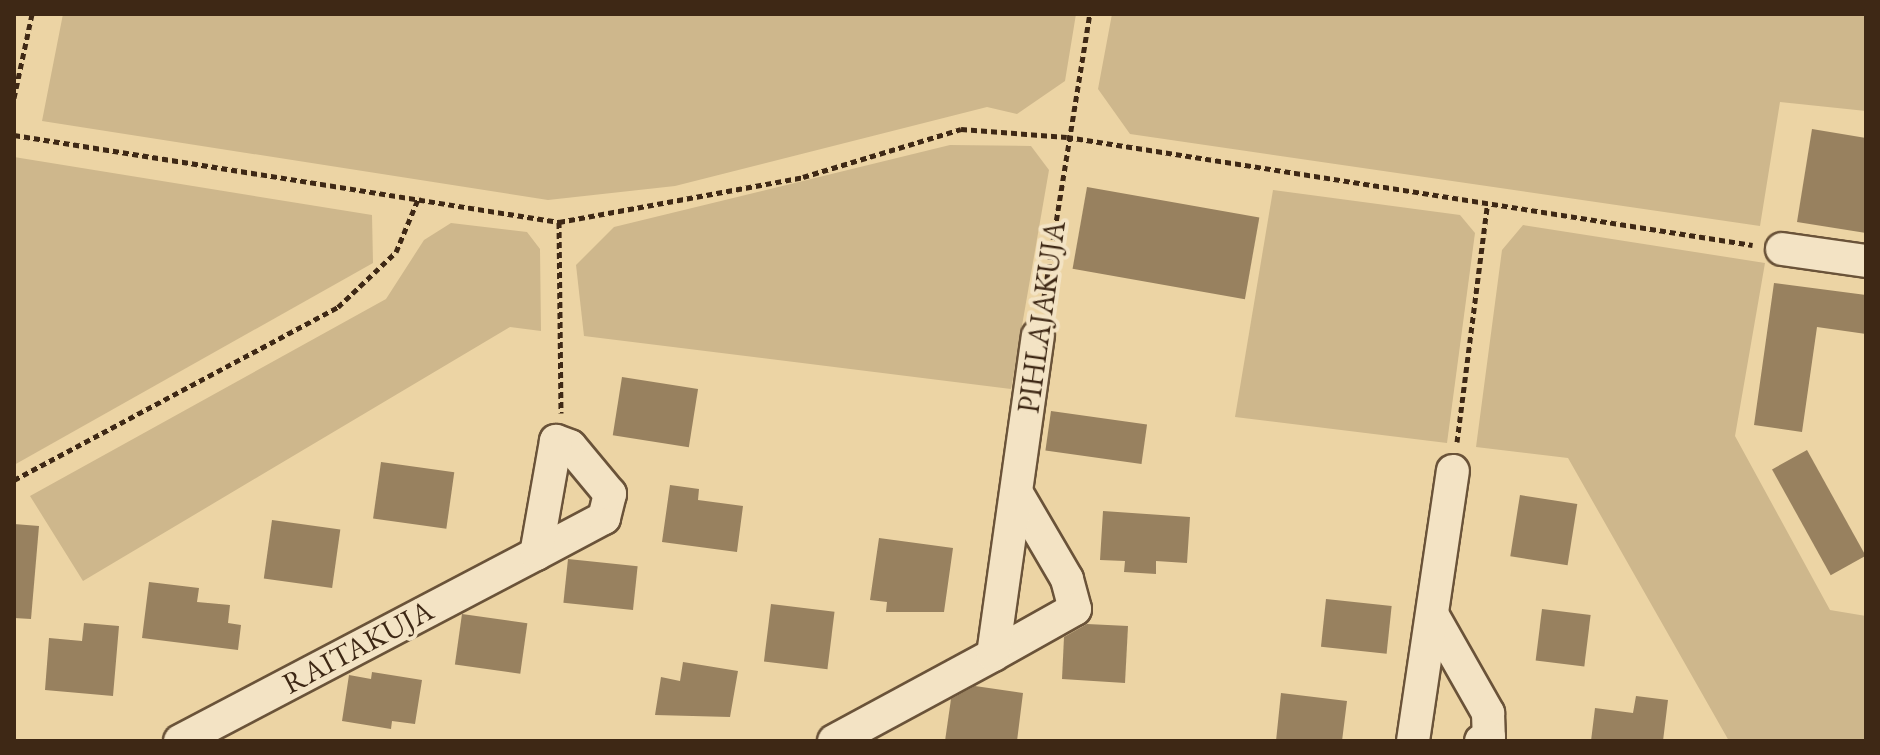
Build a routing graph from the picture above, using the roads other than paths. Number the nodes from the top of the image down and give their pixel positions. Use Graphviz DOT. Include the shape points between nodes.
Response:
graph roads {
  1 [pos="1782,249"];
  2 [pos="1866,261"];
  3 [pos="1038,336"];
  4 [pos="1453,471"];
  5 [pos="1019,497"];
  6 [pos="536,554"];
  7 [pos="1433,616"];
  8 [pos="993,655"];
  9 [pos="180,741"];
  10 [pos="834,741"];
  11 [pos="1413,741"];
  12 [pos="1481,741"];
  1 -- 2 [label="street"];
  3 -- 5 [label="street, PIHLAJAKUJA"];
  4 -- 7 [label="street"];
  5 -- 8 [label="street, PIHLAJAKUJA"];
  5 -- 8 [label="street" via="1067,579 1075,609"];
  6 -- 6 [label="street, RAITAKUJA" via="604,518 610,494 570,446 556,441"];
  6 -- 9 [label="street, RAITAKUJA"];
  7 -- 11 [label="street"];
  7 -- 12 [label="street" via="1488,713 1489,737"];
  8 -- 10 [label="street"];
}
